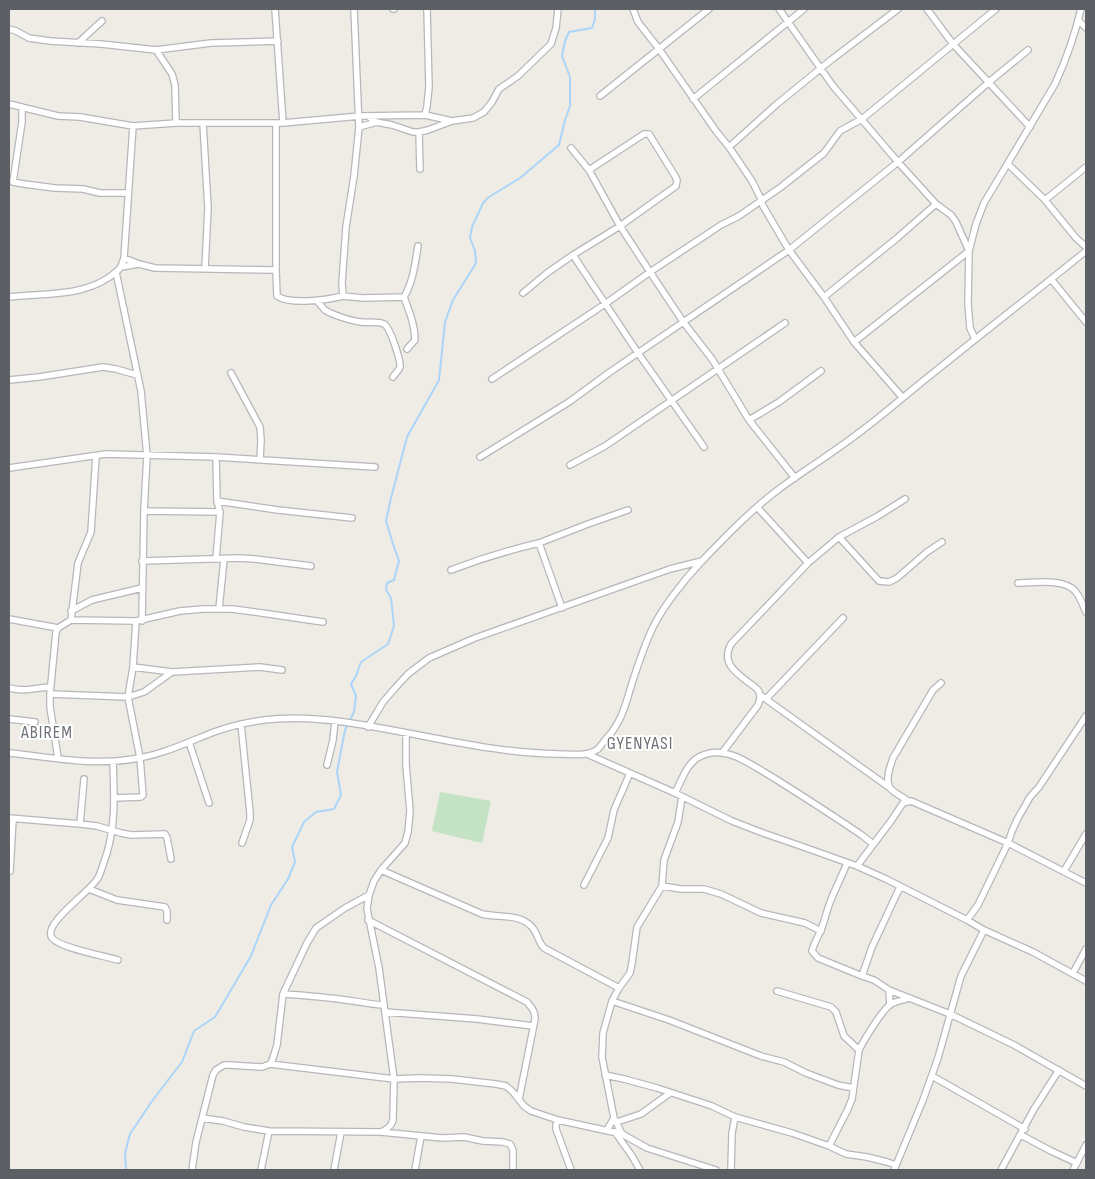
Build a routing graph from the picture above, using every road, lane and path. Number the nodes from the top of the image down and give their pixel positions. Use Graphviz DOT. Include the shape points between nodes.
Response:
graph roads {
  1 [pos="275,9"];
  2 [pos="354,9"];
  3 [pos="426,9"];
  4 [pos="558,9"];
  5 [pos="633,9"];
  6 [pos="709,9"];
  7 [pos="779,9"];
  8 [pos="804,9"];
  9 [pos="898,9"];
  10 [pos="927,9"];
  11 [pos="996,9"];
  12 [pos="1081,9"];
  13 [pos="102,21"];
  14 [pos="1078,21"];
  15 [pos="788,22"];
  16 [pos="1086,28"];
  17 [pos="9,29"];
  18 [pos="278,41"];
  19 [pos="78,43"];
  20 [pos="952,44"];
  21 [pos="659,49"];
  22 [pos="156,50"];
  23 [pos="1028,50"];
  24 [pos="820,69"];
  25 [pos="989,82"];
  26 [pos="600,96"];
  27 [pos="693,99"];
  28 [pos="9,104"];
  29 [pos="22,107"];
  30 [pos="424,115"];
  31 [pos="360,116"];
  32 [pos="368,116"];
  33 [pos="388,116"];
  34 [pos="862,119"];
  35 [pos="452,121"];
  36 [pos="376,122"];
  37 [pos="176,123"];
  38 [pos="203,123"];
  39 [pos="279,123"];
  40 [pos="133,126"];
  41 [pos="1030,126"];
  42 [pos="359,127"];
  43 [pos="419,132"];
  44 [pos="729,147"];
  45 [pos="571,148"];
  46 [pos="898,162"];
  47 [pos="1008,164"];
  48 [pos="1086,167"];
  49 [pos="420,169"];
  50 [pos="589,170"];
  51 [pos="11,181"];
  52 [pos="128,194"];
  53 [pos="761,200"];
  54 [pos="1045,200"];
  55 [pos="936,204"];
  56 [pos="620,226"];
  57 [pos="418,246"];
  58 [pos="1086,247"];
  59 [pos="789,250"];
  60 [pos="969,251"];
  61 [pos="1086,251"];
  62 [pos="573,255"];
  63 [pos="124,258"];
  64 [pos="139,264"];
  65 [pos="205,269"];
  66 [pos="119,270"];
  67 [pos="276,270"];
  68 [pos="650,272"];
  69 [pos="1051,279"];
  70 [pos="523,294"];
  71 [pos="343,296"];
  72 [pos="9,297"];
  73 [pos="404,297"];
  74 [pos="824,297"];
  75 [pos="317,301"];
  76 [pos="604,304"];
  77 [pos="1086,322"];
  78 [pos="684,323"];
  79 [pos="785,324"];
  80 [pos="975,340"];
  81 [pos="854,342"];
  82 [pos="407,349"];
  83 [pos="638,354"];
  84 [pos="718,369"];
  85 [pos="821,371"];
  86 [pos="231,373"];
  87 [pos="137,375"];
  88 [pos="393,376"];
  89 [pos="492,379"];
  90 [pos="9,380"];
  91 [pos="902,397"];
  92 [pos="671,402"];
  93 [pos="750,420"];
  94 [pos="704,447"];
  95 [pos="96,456"];
  96 [pos="148,456"];
  97 [pos="216,457"];
  98 [pos="480,457"];
  99 [pos="260,460"];
  100 [pos="570,465"];
  101 [pos="375,467"];
  102 [pos="9,468"];
  103 [pos="794,478"];
  104 [pos="905,498"];
  105 [pos="218,501"];
  106 [pos="757,508"];
  107 [pos="628,510"];
  108 [pos="144,511"];
  109 [pos="220,512"];
  110 [pos="352,518"];
  111 [pos="839,538"];
  112 [pos="942,542"];
  113 [pos="539,543"];
  114 [pos="216,559"];
  115 [pos="224,559"];
  116 [pos="703,560"];
  117 [pos="142,561"];
  118 [pos="808,563"];
  119 [pos="312,566"];
  120 [pos="451,570"];
  121 [pos="1018,583"];
  122 [pos="142,588"];
  123 [pos="562,608"];
  124 [pos="219,609"];
  125 [pos="72,611"];
  126 [pos="1086,612"];
  127 [pos="843,618"];
  128 [pos="9,619"];
  129 [pos="70,620"];
  130 [pos="139,621"];
  131 [pos="323,622"];
  132 [pos="58,628"];
  133 [pos="133,667"];
  134 [pos="282,670"];
  135 [pos="172,672"];
  136 [pos="941,683"];
  137 [pos="9,688"];
  138 [pos="50,690"];
  139 [pos="760,695"];
  140 [pos="128,697"];
  141 [pos="766,699"];
  142 [pos="1086,716"];
  143 [pos="9,719"];
  144 [pos="336,721"];
  145 [pos="35,722"];
  146 [pos="241,724"];
  147 [pos="368,727"];
  148 [pos="406,733"];
  149 [pos="189,742"];
  150 [pos="9,752"];
  151 [pos="722,753"];
  152 [pos="588,754"];
  153 [pos="58,758"];
  154 [pos="140,758"];
  155 [pos="113,762"];
  156 [pos="327,765"];
  157 [pos="630,773"];
  158 [pos="84,779"];
  159 [pos="890,788"];
  160 [pos="676,793"];
  161 [pos="682,797"];
  162 [pos="114,798"];
  163 [pos="908,801"];
  164 [pos="209,803"];
  165 [pos="11,818"];
  166 [pos="80,824"];
  167 [pos="112,831"];
  168 [pos="1086,834"];
  169 [pos="242,842"];
  170 [pos="1008,843"];
  171 [pos="873,844"];
  172 [pos="171,859"];
  173 [pos="847,863"];
  174 [pos="857,866"];
  175 [pos="382,870"];
  176 [pos="10,871"];
  177 [pos="1064,871"];
  178 [pos="1086,883"];
  179 [pos="584,885"];
  180 [pos="662,886"];
  181 [pos="900,887"];
  182 [pos="88,889"];
  183 [pos="368,895"];
  184 [pos="167,920"];
  185 [pos="368,920"];
  186 [pos="967,920"];
  187 [pos="984,930"];
  188 [pos="821,931"];
  189 [pos="1086,950"];
  190 [pos="118,960"];
  191 [pos="1073,973"];
  192 [pos="862,976"];
  193 [pos="1086,981"];
  194 [pos="619,988"];
  195 [pos="889,990"];
  196 [pos="777,991"];
  197 [pos="283,994"];
  198 [pos="910,998"];
  199 [pos="612,1001"];
  200 [pos="383,1005"];
  201 [pos="890,1005"];
  202 [pos="384,1012"];
  203 [pos="950,1014"];
  204 [pos="533,1026"];
  205 [pos="859,1050"];
  206 [pos="270,1064"];
  207 [pos="1060,1070"];
  208 [pos="606,1075"];
  209 [pos="932,1076"];
  210 [pos="394,1079"];
  211 [pos="1086,1086"];
  212 [pos="854,1088"];
  213 [pos="670,1093"];
  214 [pos="519,1099"];
  215 [pos="735,1117"];
  216 [pos="202,1118"];
  217 [pos="558,1120"];
  218 [pos="615,1120"];
  219 [pos="1025,1129"];
  220 [pos="607,1130"];
  221 [pos="269,1131"];
  222 [pos="341,1132"];
  223 [pos="381,1132"];
  224 [pos="619,1133"];
  225 [pos="1021,1135"];
  226 [pos="421,1136"];
  227 [pos="1086,1145"];
  228 [pos="829,1146"];
  229 [pos="1077,1163"];
  230 [pos="895,1168"];
  231 [pos="192,1170"];
  232 [pos="261,1170"];
  233 [pos="334,1170"];
  234 [pos="415,1170"];
  235 [pos="513,1170"];
  236 [pos="571,1170"];
  237 [pos="640,1170"];
  238 [pos="716,1170"];
  239 [pos="731,1170"];
  240 [pos="1002,1170"];
  241 [pos="1073,1170"];
  1 -- 18 [label="street"];
  2 -- 31 [label="street"];
  3 -- 30 [label="street" via="429,87"];
  4 -- 35 [label="street" via="551,44 518,76 499,89 484,112 473,118"];
  5 -- 21 [label="street" via="638,22"];
  6 -- 21 [label="street"];
  7 -- 15 [label="street"];
  8 -- 15 [label="street"];
  9 -- 24 [label="street"];
  10 -- 20 [label="street"];
  11 -- 20 [label="street"];
  12 -- 14 [label="street"];
  13 -- 19 [label="street"];
  14 -- 16 [label="street"];
  14 -- 41 [label="street" via="1060,74"];
  15 -- 24 [label="street"];
  15 -- 27 [label="street"];
  17 -- 19 [label="street" via="29,38"];
  18 -- 22 [label="street" via="210,43"];
  18 -- 39 [label="street"];
  19 -- 22 [label="street"];
  20 -- 25 [label="street"];
  20 -- 34 [label="street"];
  21 -- 26 [label="street"];
  21 -- 27 [label="street"];
  22 -- 37 [label="street" via="172,74"];
  23 -- 25 [label="street"];
  24 -- 34 [label="street"];
  24 -- 44 [label="street"];
  25 -- 41 [label="street"];
  25 -- 46 [label="street"];
  27 -- 44 [label="street"];
  28 -- 29 [label="street"];
  29 -- 40 [label="street" via="58,116"];
  29 -- 51 [label="street"];
  30 -- 33 [label="street"];
  30 -- 35 [label="street"];
  31 -- 32 [label="street"];
  31 -- 39 [label="street"];
  31 -- 42 [label="street"];
  32 -- 33 [label="street"];
  32 -- 36 [label="street"];
  33 -- 36 [label="street"];
  34 -- 46 [label="street"];
  34 -- 53 [label="street" via="840,131 824,153"];
  35 -- 43 [label="street"];
  36 -- 42 [label="street"];
  36 -- 43 [label="street"];
  37 -- 38 [label="street"];
  37 -- 40 [label="street"];
  38 -- 39 [label="street"];
  38 -- 65 [label="street" via="208,208"];
  39 -- 67 [label="street"];
  40 -- 52 [label="street"];
  41 -- 47 [label="street"];
  42 -- 71 [label="street" via="346,227"];
  43 -- 49 [label="street"];
  44 -- 53 [label="street"];
  45 -- 50 [label="street"];
  46 -- 55 [label="street"];
  46 -- 59 [label="street"];
  47 -- 54 [label="street"];
  47 -- 60 [label="street" via="984,203"];
  48 -- 54 [label="street"];
  50 -- 56 [label="street"];
  50 -- 56 [label="street" via="644,134 649,134 675,176 676,186"];
  51 -- 52 [label="street"];
  52 -- 63 [label="street"];
  53 -- 59 [label="street"];
  53 -- 68 [label="street"];
  54 -- 58 [label="street"];
  55 -- 60 [label="street" via="956,222"];
  55 -- 74 [label="street"];
  56 -- 62 [label="street"];
  56 -- 68 [label="street"];
  57 -- 73 [label="street" via="413,276"];
  59 -- 74 [label="street"];
  59 -- 78 [label="street"];
  60 -- 80 [label="street" via="968,312"];
  60 -- 81 [label="street"];
  61 -- 69 [label="street"];
  62 -- 70 [label="street"];
  62 -- 76 [label="street"];
  63 -- 64 [label="street"];
  63 -- 66 [label="street"];
  64 -- 65 [label="street" via="155,268"];
  64 -- 66 [label="street"];
  65 -- 67 [label="street"];
  66 -- 72 [label="street" via="88,288"];
  66 -- 87 [label="street"];
  67 -- 75 [label="street" via="279,298"];
  68 -- 76 [label="street"];
  68 -- 78 [label="street"];
  69 -- 77 [label="street"];
  69 -- 80 [label="street"];
  71 -- 73 [label="street"];
  71 -- 75 [label="street"];
  73 -- 82 [label="street" via="415,333 415,340"];
  74 -- 81 [label="street"];
  75 -- 88 [label="street" via="328,312 386,326 400,360 400,367"];
  76 -- 83 [label="street"];
  76 -- 89 [label="street"];
  78 -- 83 [label="street"];
  78 -- 84 [label="street"];
  79 -- 84 [label="street"];
  80 -- 91 [label="street"];
  81 -- 91 [label="street"];
  83 -- 92 [label="street"];
  83 -- 98 [label="street"];
  84 -- 92 [label="street"];
  84 -- 93 [label="street"];
  85 -- 93 [label="street"];
  86 -- 99 [label="street" via="260,427"];
  87 -- 90 [label="street" via="103,367"];
  87 -- 96 [label="street"];
  91 -- 103 [label="street" via="860,432"];
  92 -- 94 [label="street"];
  92 -- 100 [label="street" via="606,446"];
  93 -- 103 [label="street"];
  95 -- 96 [label="street"];
  95 -- 102 [label="street"];
  95 -- 125 [label="street" via="91,532 78,564"];
  96 -- 97 [label="street"];
  96 -- 108 [label="street"];
  97 -- 99 [label="street"];
  97 -- 105 [label="street"];
  99 -- 101 [label="street"];
  103 -- 106 [label="street"];
  104 -- 111 [label="street"];
  105 -- 109 [label="street"];
  105 -- 110 [label="street"];
  106 -- 116 [label="street"];
  106 -- 118 [label="street"];
  107 -- 113 [label="street"];
  108 -- 109 [label="street"];
  108 -- 117 [label="street"];
  109 -- 114 [label="street"];
  111 -- 112 [label="street" via="878,581 884,582 897,578"];
  111 -- 118 [label="street"];
  113 -- 120 [label="street"];
  113 -- 123 [label="street"];
  114 -- 115 [label="street"];
  114 -- 117 [label="street"];
  115 -- 119 [label="street"];
  115 -- 124 [label="street"];
  116 -- 123 [label="street"];
  116 -- 152 [label="street" via="653,627 623,713 613,732 598,749"];
  117 -- 122 [label="street"];
  118 -- 139 [label="street" via="728,650 732,669"];
  121 -- 126 [label="street" via="1054,582 1067,586 1075,591"];
  122 -- 125 [label="street" via="92,600"];
  122 -- 130 [label="street"];
  123 -- 147 [label="street" via="429,658 396,687"];
  124 -- 130 [label="street" via="180,611"];
  124 -- 131 [label="street"];
  125 -- 129 [label="street"];
  127 -- 141 [label="street"];
  128 -- 132 [label="street"];
  129 -- 130 [label="street"];
  129 -- 132 [label="street"];
  130 -- 133 [label="street"];
  132 -- 138 [label="street"];
  133 -- 135 [label="street"];
  133 -- 140 [label="street"];
  134 -- 135 [label="street" via="260,667"];
  135 -- 140 [label="street" via="144,692"];
  136 -- 159 [label="street" via="893,758 888,780"];
  137 -- 138 [label="street"];
  138 -- 140 [label="street"];
  138 -- 153 [label="street"];
  139 -- 141 [label="street"];
  139 -- 151 [label="street" via="758,705"];
  140 -- 154 [label="street"];
  141 -- 159 [label="street"];
  142 -- 170 [label="street" via="1030,797"];
  143 -- 145 [label="street"];
  144 -- 146 [label="street" via="282,718"];
  144 -- 147 [label="street"];
  144 -- 156 [label="street"];
  146 -- 149 [label="street"];
  146 -- 169 [label="street" via="250,813"];
  147 -- 148 [label="street"];
  148 -- 152 [label="street" via="511,751"];
  148 -- 175 [label="street" via="408,832 405,843"];
  149 -- 154 [label="street"];
  149 -- 164 [label="street"];
  150 -- 153 [label="street"];
  151 -- 160 [label="street" via="709,752 693,760"];
  151 -- 171 [label="street" via="737,757 772,777"];
  152 -- 157 [label="street"];
  153 -- 155 [label="street"];
  154 -- 155 [label="street"];
  154 -- 162 [label="street" via="142,797"];
  155 -- 162 [label="street"];
  157 -- 160 [label="street"];
  157 -- 179 [label="street" via="614,810 608,838"];
  158 -- 166 [label="street"];
  159 -- 163 [label="street"];
  160 -- 161 [label="street"];
  161 -- 173 [label="street" via="732,821"];
  161 -- 180 [label="street" via="678,822 664,860"];
  162 -- 167 [label="street"];
  163 -- 170 [label="street"];
  163 -- 171 [label="street" via="903,802"];
  165 -- 166 [label="street"];
  165 -- 176 [label="street"];
  166 -- 167 [label="street"];
  167 -- 172 [label="street" via="131,835 165,834"];
  167 -- 182 [label="street" via="104,865"];
  168 -- 177 [label="street"];
  170 -- 177 [label="street"];
  170 -- 186 [label="street" via="978,905"];
  171 -- 174 [label="street"];
  173 -- 174 [label="street"];
  173 -- 188 [label="street"];
  174 -- 181 [label="street"];
  175 -- 183 [label="street"];
  175 -- 194 [label="street" via="482,914 519,919 533,929 544,948"];
  177 -- 178 [label="street"];
  180 -- 188 [label="street" via="704,889 761,913 805,923"];
  180 -- 194 [label="street" via="639,922 630,973"];
  181 -- 186 [label="street"];
  181 -- 192 [label="street"];
  182 -- 184 [label="street" via="117,900 165,907"];
  182 -- 190 [label="street" via="56,920 51,938 63,946"];
  183 -- 185 [label="street"];
  183 -- 197 [label="street" via="316,928"];
  185 -- 200 [label="street"];
  185 -- 204 [label="street" via="527,1002 535,1013"];
  186 -- 187 [label="street"];
  187 -- 191 [label="street"];
  187 -- 203 [label="street" via="961,976"];
  188 -- 192 [label="street" via="812,951 818,958"];
  189 -- 191 [label="street"];
  191 -- 193 [label="street"];
  192 -- 195 [label="street"];
  194 -- 199 [label="street"];
  195 -- 198 [label="street"];
  195 -- 201 [label="street"];
  196 -- 205 [label="street" via="831,1007 836,1012 844,1036"];
  197 -- 200 [label="street"];
  197 -- 206 [label="street" via="277,1045"];
  198 -- 201 [label="street"];
  198 -- 203 [label="street"];
  199 -- 208 [label="street" via="602,1044"];
  199 -- 212 [label="street" via="784,1062 838,1085"];
  200 -- 202 [label="street"];
  201 -- 205 [label="street"];
  202 -- 204 [label="street"];
  202 -- 210 [label="street"];
  203 -- 207 [label="street"];
  203 -- 209 [label="street"];
  204 -- 214 [label="street"];
  205 -- 212 [label="street"];
  206 -- 210 [label="street"];
  206 -- 216 [label="street" via="262,1067 224,1065 219,1068 213,1075"];
  207 -- 211 [label="street"];
  207 -- 219 [label="street"];
  208 -- 213 [label="street"];
  208 -- 218 [label="street"];
  209 -- 219 [label="street"];
  209 -- 230 [label="street"];
  210 -- 214 [label="street" via="452,1079 496,1084 506,1086"];
  210 -- 223 [label="street" via="393,1120"];
  212 -- 228 [label="street" via="847,1111"];
  213 -- 215 [label="street"];
  213 -- 218 [label="street" via="641,1114"];
  214 -- 217 [label="street" via="531,1111"];
  215 -- 228 [label="street"];
  215 -- 239 [label="street"];
  216 -- 221 [label="street"];
  216 -- 231 [label="street"];
  217 -- 220 [label="street"];
  217 -- 236 [label="street" via="556,1130"];
  218 -- 220 [label="street"];
  218 -- 224 [label="street"];
  219 -- 225 [label="street"];
  220 -- 224 [label="street"];
  221 -- 222 [label="street"];
  221 -- 232 [label="street"];
  222 -- 223 [label="street"];
  222 -- 233 [label="street"];
  223 -- 226 [label="street"];
  224 -- 237 [label="street"];
  224 -- 238 [label="street" via="647,1148"];
  225 -- 229 [label="street"];
  225 -- 240 [label="street"];
  226 -- 234 [label="street"];
  226 -- 235 [label="street" via="464,1137 510,1144"];
  227 -- 229 [label="street"];
  228 -- 230 [label="street" via="846,1154 887,1162"];
  229 -- 241 [label="street"];
}
